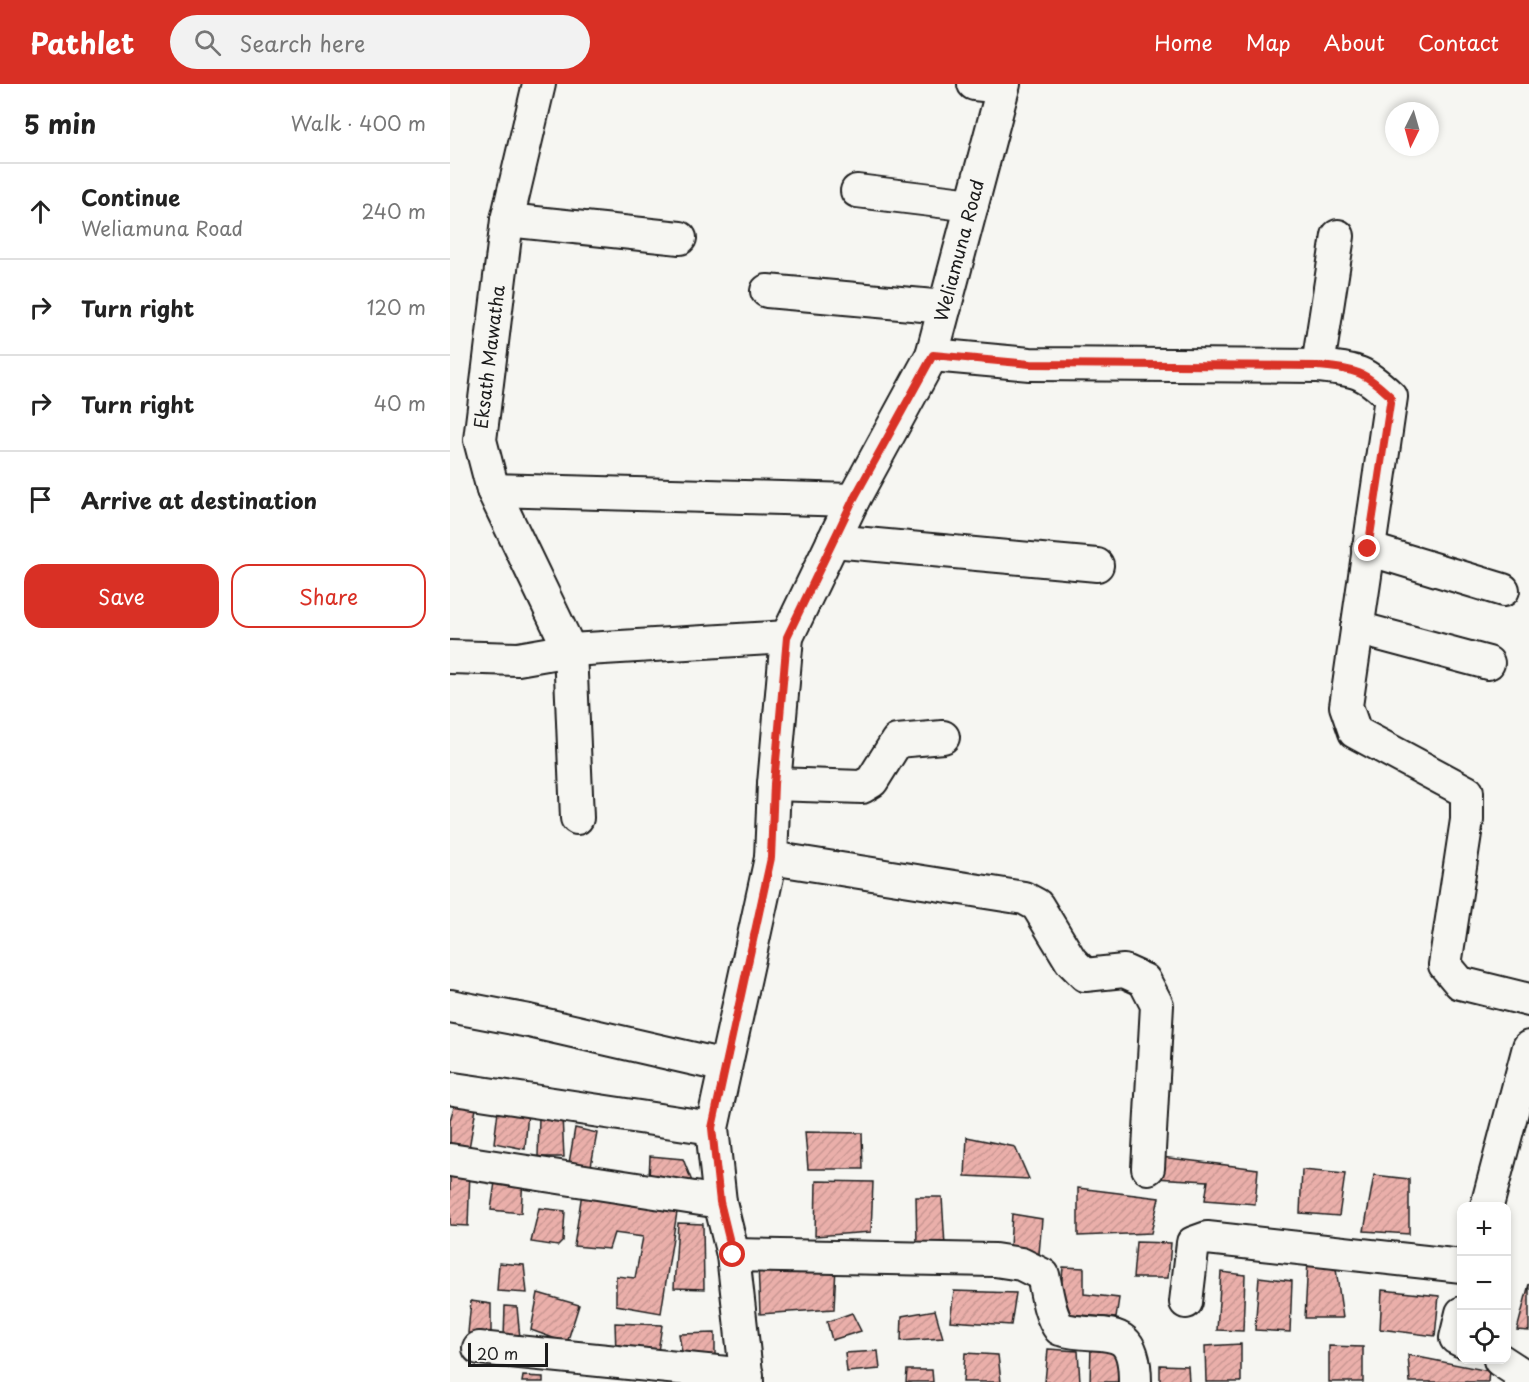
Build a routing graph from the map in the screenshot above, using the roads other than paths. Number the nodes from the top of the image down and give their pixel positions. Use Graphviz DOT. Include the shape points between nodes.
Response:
graph roads {
  1 [pos="538,84"];
  2 [pos="994,85"];
  3 [pos="857,192"];
  4 [pos="972,205"];
  5 [pos="507,220"];
  6 [pos="1338,236"];
  7 [pos="680,238"];
  8 [pos="767,291"];
  9 [pos="945,306"];
  10 [pos="933,355"];
  11 [pos="1318,366"];
  12 [pos="493,490"];
  13 [pos="853,500"];
  14 [pos="833,541"];
  15 [pos="1368,549"];
  16 [pos="1097,565"];
  17 [pos="1503,590"];
  18 [pos="1358,628"];
  19 [pos="787,637"];
  20 [pos="570,650"];
  21 [pos="450,657"];
  22 [pos="1488,663"];
  23 [pos="943,737"];
  24 [pos="774,784"];
  25 [pos="578,818"];
  26 [pos="771,858"];
  27 [pos="1529,1000"];
  28 [pos="450,1006"];
  29 [pos="1529,1047"];
  30 [pos="725,1066"];
  31 [pos="454,1089"];
  32 [pos="712,1128"];
  33 [pos="450,1160"];
  34 [pos="1148,1168"];
  35 [pos="720,1202"];
  36 [pos="1488,1202"];
  37 [pos="733,1255"];
  38 [pos="1457,1266"];
  39 [pos="1186,1302"];
  40 [pos="479,1348"];
  41 [pos="1507,1364"];
  42 [pos="747,1379"];
  43 [pos="1135,1382"];
  44 [pos="1520,1382"];
  1 -- 5 [label="street, Eksath Mawatha"];
  2 -- 4 [label="street, Weliamuna Road"];
  3 -- 4 [label="street"];
  4 -- 9 [label="street, Weliamuna Road"];
  5 -- 7 [label="street"];
  5 -- 12 [label="street, Eksath Mawatha" via="480,440"];
  6 -- 11 [label="street"];
  8 -- 9 [label="street"];
  9 -- 10 [label="street, Weliamuna Road"];
  10 -- 11 [label="street" via="1030,364"];
  10 -- 13 [label="street, Weliamuna Road"];
  11 -- 15 [label="street" via="1352,369 1391,397"];
  12 -- 13 [label="street"];
  12 -- 20 [label="street, Eksath Mawatha"];
  13 -- 14 [label="street, Weliamuna Road"];
  14 -- 16 [label="street"];
  14 -- 19 [label="street, Weliamuna Road"];
  15 -- 17 [label="street"];
  15 -- 18 [label="street"];
  18 -- 22 [label="street"];
  18 -- 27 [label="street" via="1346,706 1355,732 1467,792 1467,820 1445,965 1460,983"];
  19 -- 20 [label="street"];
  19 -- 24 [label="street, Weliamuna Road"];
  20 -- 21 [label="street" via="518,659"];
  20 -- 25 [label="street"];
  23 -- 24 [label="street" via="897,741 872,782 862,787"];
  24 -- 26 [label="street, Weliamuna Road"];
  26 -- 30 [label="street, Weliamuna Road"];
  26 -- 34 [label="street" via="1024,898 1037,904 1071,961 1085,975 1124,971 1144,980 1157,1005"];
  28 -- 30 [label="street"];
  29 -- 36 [label="street"];
  30 -- 32 [label="street, Weliamuna Road"];
  31 -- 32 [label="street"];
  32 -- 35 [label="street, Weliamuna Road"];
  33 -- 35 [label="street"];
  35 -- 37 [label="street, Weliamuna Road"];
  37 -- 42 [label="street, Weliamuna Road"];
  37 -- 43 [label="street" via="951,1258 1021,1264 1043,1275 1060,1329 1107,1334 1126,1342 1133,1353"];
  38 -- 39 [label="street" via="1207,1238 1193,1243"];
  40 -- 42 [label="street"];
  41 -- 44 [label="street" via="1520,1373"];
}
